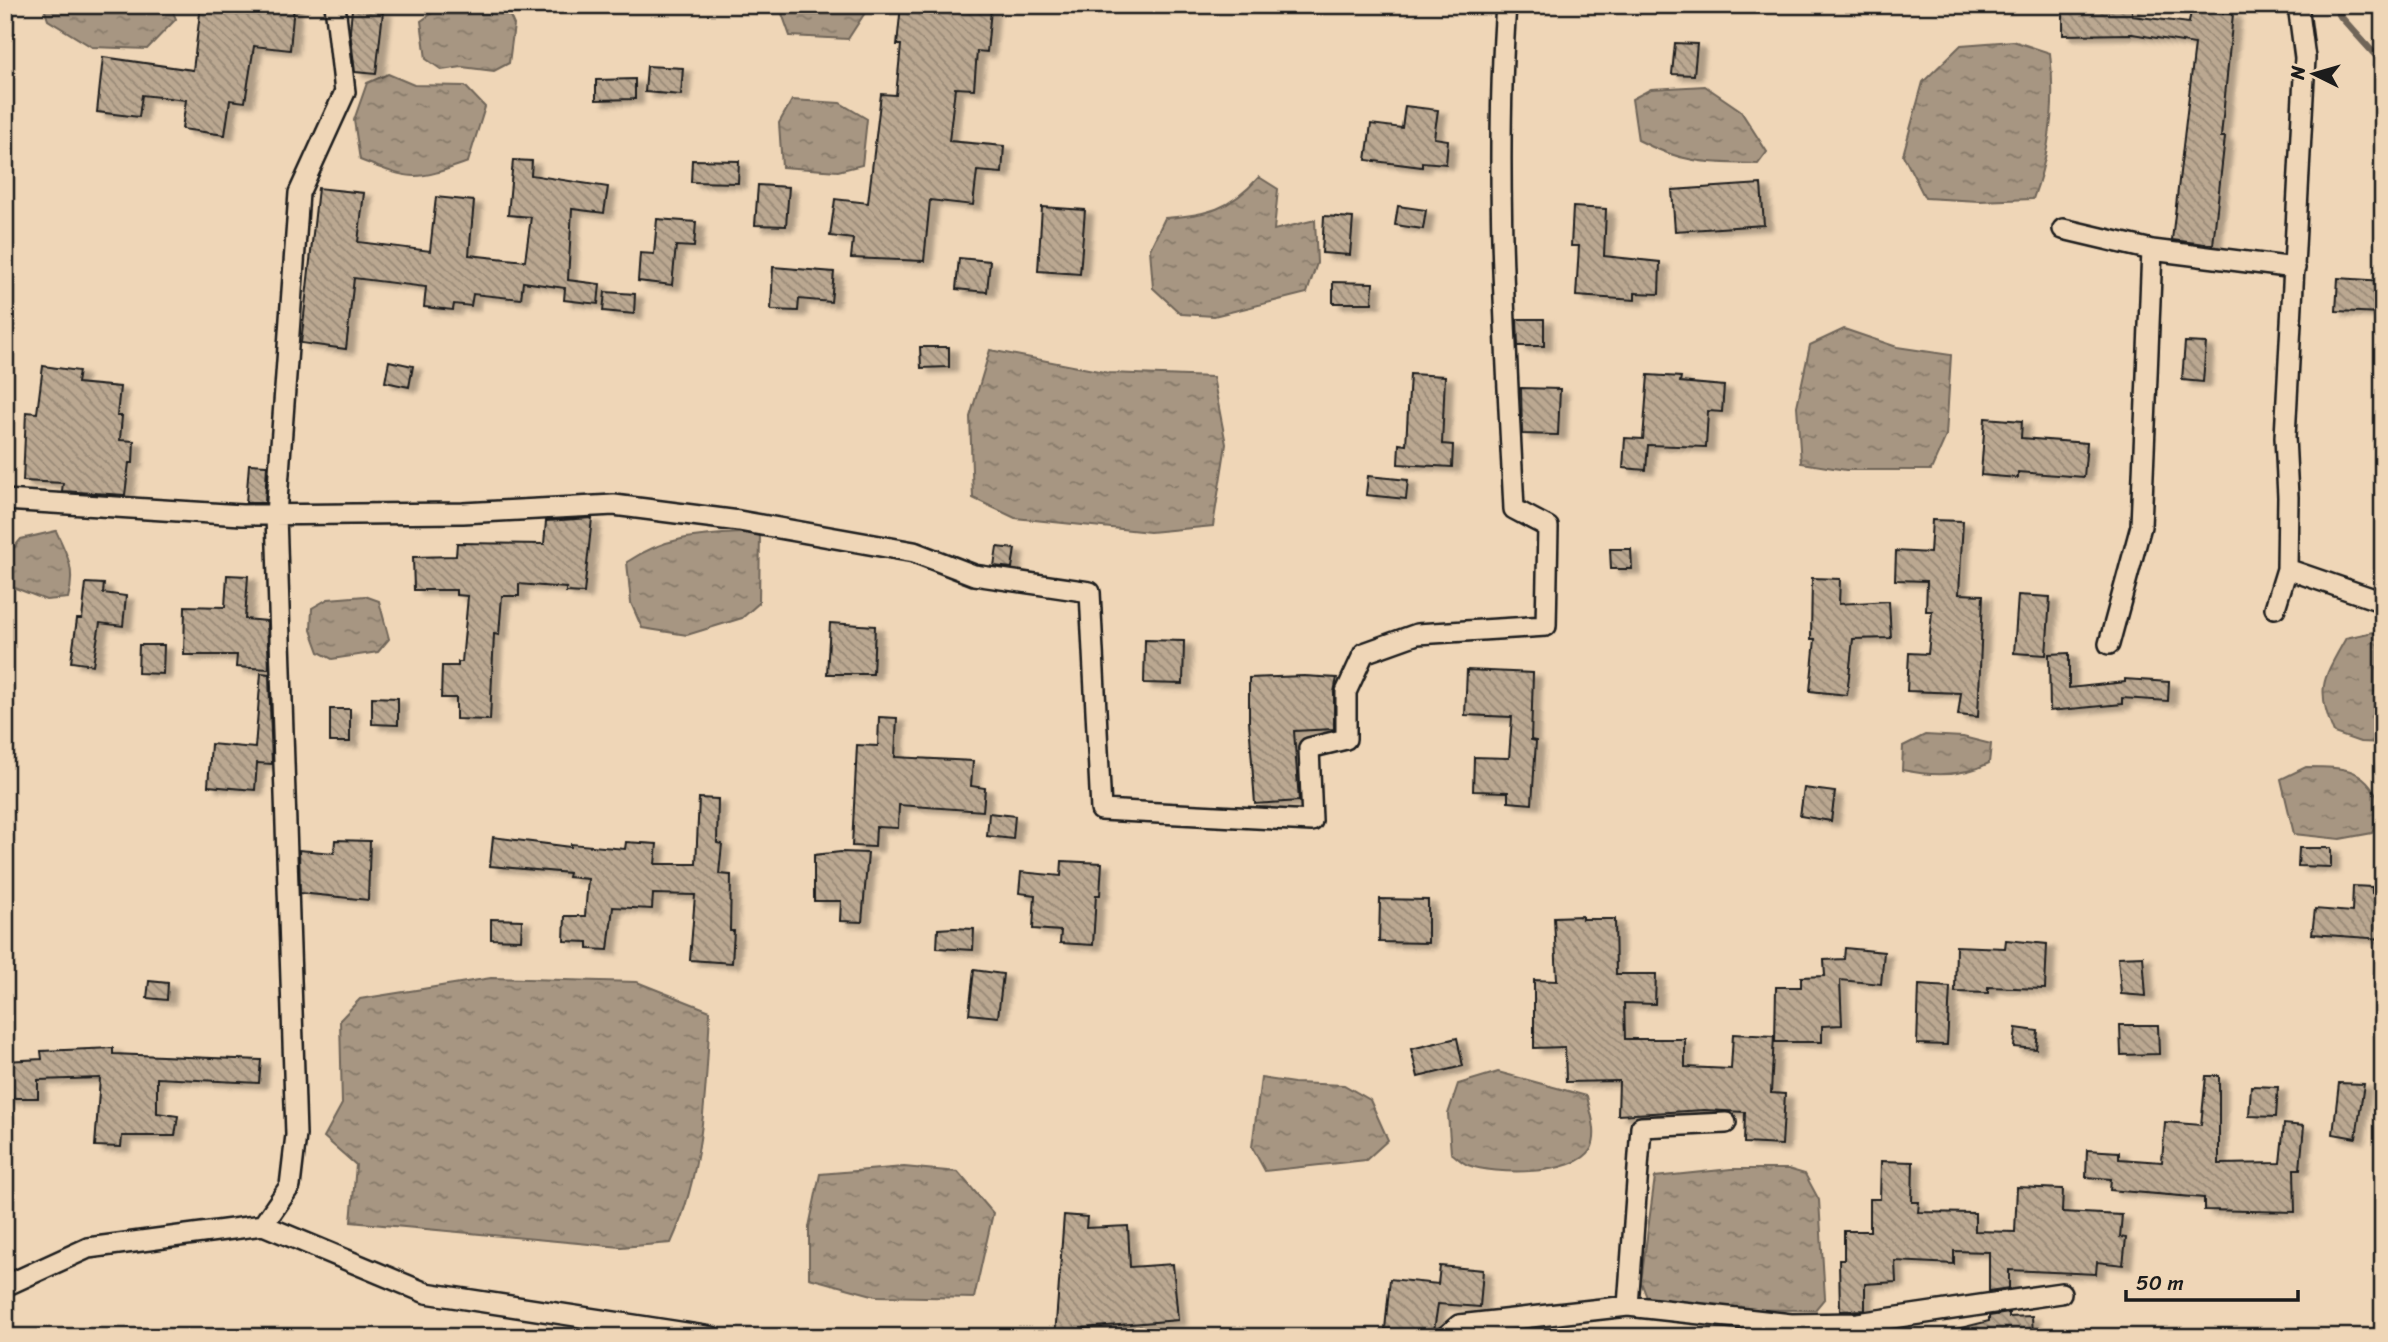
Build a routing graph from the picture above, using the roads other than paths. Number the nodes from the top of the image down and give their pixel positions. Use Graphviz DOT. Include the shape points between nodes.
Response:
graph roads {
  1 [pos="335,5"];
  2 [pos="1506,5"];
  3 [pos="2298,5"];
  4 [pos="2063,229"];
  5 [pos="2152,250"];
  6 [pos="2295,268"];
  7 [pos="5,499"];
  8 [pos="276,515"];
  9 [pos="2287,569"];
  10 [pos="2383,602"];
  11 [pos="2275,607"];
  12 [pos="2109,644"];
  13 [pos="1726,1123"];
  14 [pos="264,1225"];
  15 [pos="5,1286"];
  16 [pos="2061,1293"];
  17 [pos="1628,1306"];
  18 [pos="587,1327"];
  19 [pos="712,1337"];
  20 [pos="1445,1337"];
  1 -- 8 [label="street" via="345,92 299,192"];
  2 -- 8 [label="street" via="1502,60 1504,291 1514,509 1548,527 1546,626 1417,634 1364,653 1346,692 1346,739 1309,748 1312,821 1101,810 1090,592 974,575 914,552 739,521 614,505 463,513"];
  3 -- 6 [label="street" via="2305,58"];
  4 -- 5 [label="street"];
  5 -- 6 [label="street"];
  5 -- 12 [label="street" via="2141,526"];
  6 -- 9 [label="street" via="2284,437"];
  7 -- 8 [label="street"];
  8 -- 14 [label="street" via="296,1135 290,1186"];
  9 -- 10 [label="street"];
  9 -- 11 [label="street"];
  13 -- 17 [label="street" via="1641,1127"];
  14 -- 15 [label="street" via="88,1248"];
  14 -- 18 [label="street" via="426,1293"];
  16 -- 17 [label="street" via="1858,1322 1791,1324"];
  17 -- 20 [label="street" via="1459,1325"];
  18 -- 19 [label="street"];
}
